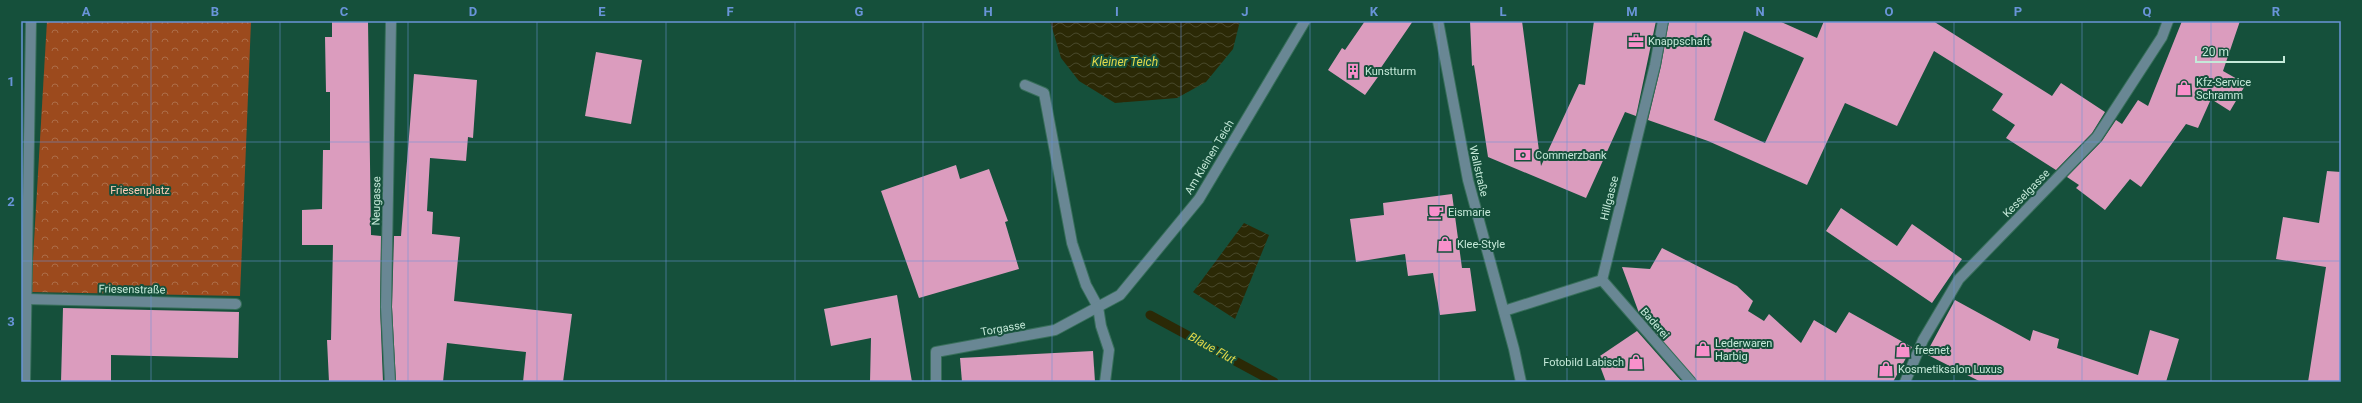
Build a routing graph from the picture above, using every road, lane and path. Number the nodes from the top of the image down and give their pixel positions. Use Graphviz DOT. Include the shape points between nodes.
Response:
graph roads {
  1 [pos="31,21"];
  2 [pos="391,21"];
  3 [pos="1304,21"];
  4 [pos="1438,21"];
  5 [pos="1663,21"];
  6 [pos="2168,21"];
  7 [pos="1025,85"];
  8 [pos="1602,280"];
  9 [pos="26,299"];
  10 [pos="236,304"];
  11 [pos="1098,307"];
  12 [pos="1504,311"];
  13 [pos="24,382"];
  14 [pos="390,382"];
  15 [pos="936,382"];
  16 [pos="1105,382"];
  17 [pos="1521,382"];
  18 [pos="1691,382"];
  19 [pos="1905,382"];
  1 -- 9 [label="street"];
  2 -- 14 [label="street, Neugasse" via="386,307"];
  3 -- 11 [label="street, Am Kleinen Teich" via="1199,198 1120,294"];
  4 -- 12 [label="street, Wallstraße" via="1468,180"];
  5 -- 8 [label="street, Hillgasse" via="1655,65"];
  6 -- 19 [label="street, Kesselgasse" via="2162,37 2097,137 1959,279 1922,340"];
  7 -- 11 [label="street" via="1044,93 1072,243 1086,285"];
  8 -- 12 [label="street"];
  8 -- 18 [label="street, Baderei"];
  9 -- 10 [label="street, Friesenstraße"];
  9 -- 13 [label="street"];
  11 -- 15 [label="street, Torgasse" via="1055,330 936,352"];
  11 -- 16 [label="street" via="1109,350"];
  12 -- 17 [label="street, Wallstraße"];
}
